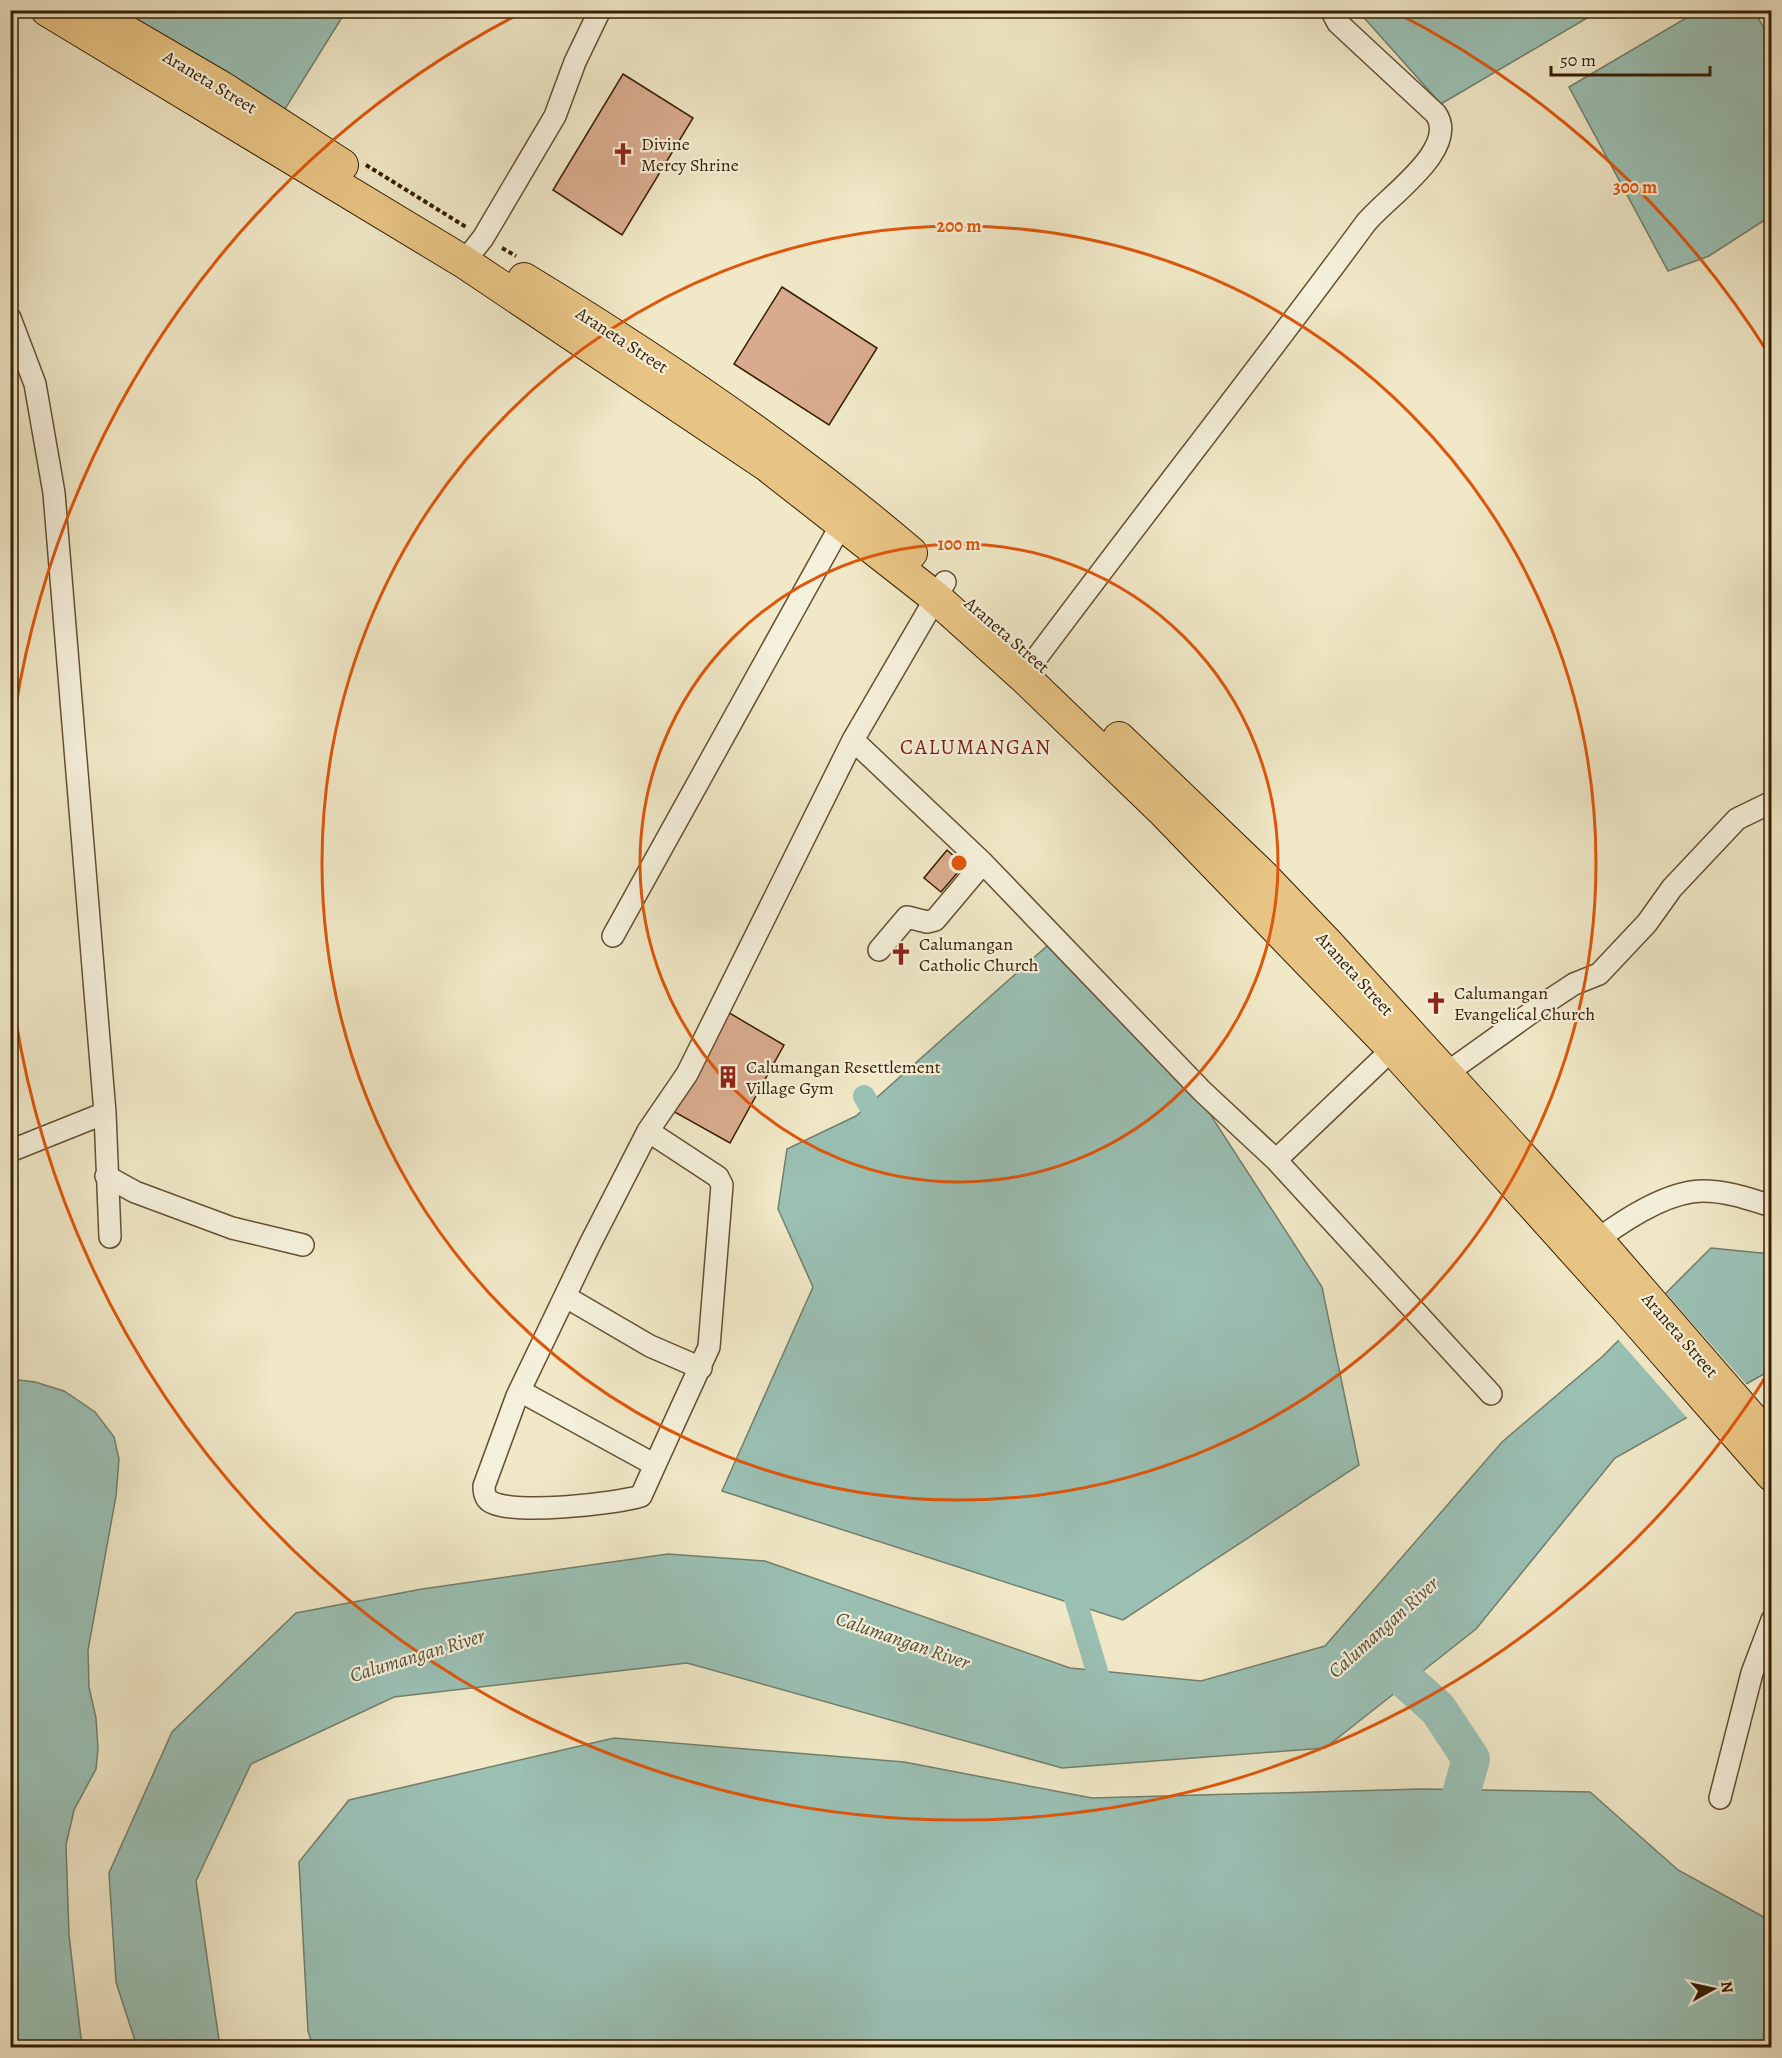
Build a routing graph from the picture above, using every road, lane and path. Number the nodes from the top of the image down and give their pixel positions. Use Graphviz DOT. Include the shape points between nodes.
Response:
graph roads {
  1 [pos="47,10"];
  2 [pos="89,10"];
  3 [pos="600,10"];
  4 [pos="1331,10"];
  5 [pos="469,256"];
  6 [pos="10,318"];
  7 [pos="847,513"];
  8 [pos="940,589"];
  9 [pos="1039,656"];
  10 [pos="853,740"];
  11 [pos="1772,802"];
  12 [pos="983,862"];
  13 [pos="613,936"];
  14 [pos="879,950"];
  15 [pos="1401,1041"];
  16 [pos="1437,1081"];
  17 [pos="105,1113"];
  18 [pos="648,1131"];
  19 [pos="10,1151"];
  20 [pos="1276,1160"];
  21 [pos="106,1176"];
  22 [pos="1772,1206"];
  23 [pos="110,1237"];
  24 [pos="1597,1240"];
  25 [pos="303,1245"];
  26 [pos="566,1297"];
  27 [pos="1633,1298"];
  28 [pos="701,1368"];
  29 [pos="520,1391"];
  30 [pos="1491,1394"];
  31 [pos="1731,1412"];
  32 [pos="1772,1442"];
  33 [pos="655,1465"];
  34 [pos="1772,1475"];
  35 [pos="1772,1620"];
  36 [pos="1720,1798"];
  1 -- 5 [label="highway"];
  2 -- 5 [label="highway, Araneta Street" via="221,87"];
  3 -- 5 [label="street" via="555,116"];
  4 -- 9 [label="street" via="1338,23 1439,119 1440,139 1430,159 1369,219"];
  5 -- 7 [label="highway" via="759,460"];
  5 -- 7 [label="highway, Araneta Street" via="684,381 780,448"];
  6 -- 17 [label="street" via="35,384 54,493"];
  7 -- 8 [label="highway"];
  7 -- 13 [label="street"];
  8 -- 9 [label="highway"];
  8 -- 10 [label="street"];
  9 -- 15 [label="highway" via="1162,810"];
  10 -- 12 [label="street"];
  10 -- 18 [label="street" via="687,1074"];
  11 -- 16 [label="street" via="1737,819 1671,888 1647,924 1599,974 1574,984 1542,1005"];
  12 -- 14 [label="street" via="935,920 903,919"];
  12 -- 20 [label="street" via="1202,1091"];
  15 -- 16 [label="highway"];
  15 -- 20 [label="street"];
  16 -- 24 [label="highway, Araneta Street"];
  16 -- 27 [label="highway"];
  17 -- 19 [label="street"];
  17 -- 21 [label="street"];
  18 -- 26 [label="street"];
  18 -- 28 [label="street" via="717,1177 722,1185 709,1347"];
  20 -- 30 [label="street"];
  21 -- 23 [label="street"];
  21 -- 25 [label="street" via="135,1192 232,1228"];
  22 -- 24 [label="street" via="1738,1195 1701,1191 1647,1209"];
  24 -- 27 [label="highway, Araneta Street"];
  26 -- 28 [label="street" via="650,1346"];
  26 -- 29 [label="street"];
  27 -- 31 [label="highway, Araneta Street"];
  28 -- 33 [label="street"];
  29 -- 33 [label="street"];
  29 -- 33 [label="street" via="484,1486 490,1502 563,1508 630,1499 641,1496"];
  31 -- 32 [label="highway, Araneta Street"];
  31 -- 34 [label="highway"];
  35 -- 36 [label="street" via="1752,1673"];
}
